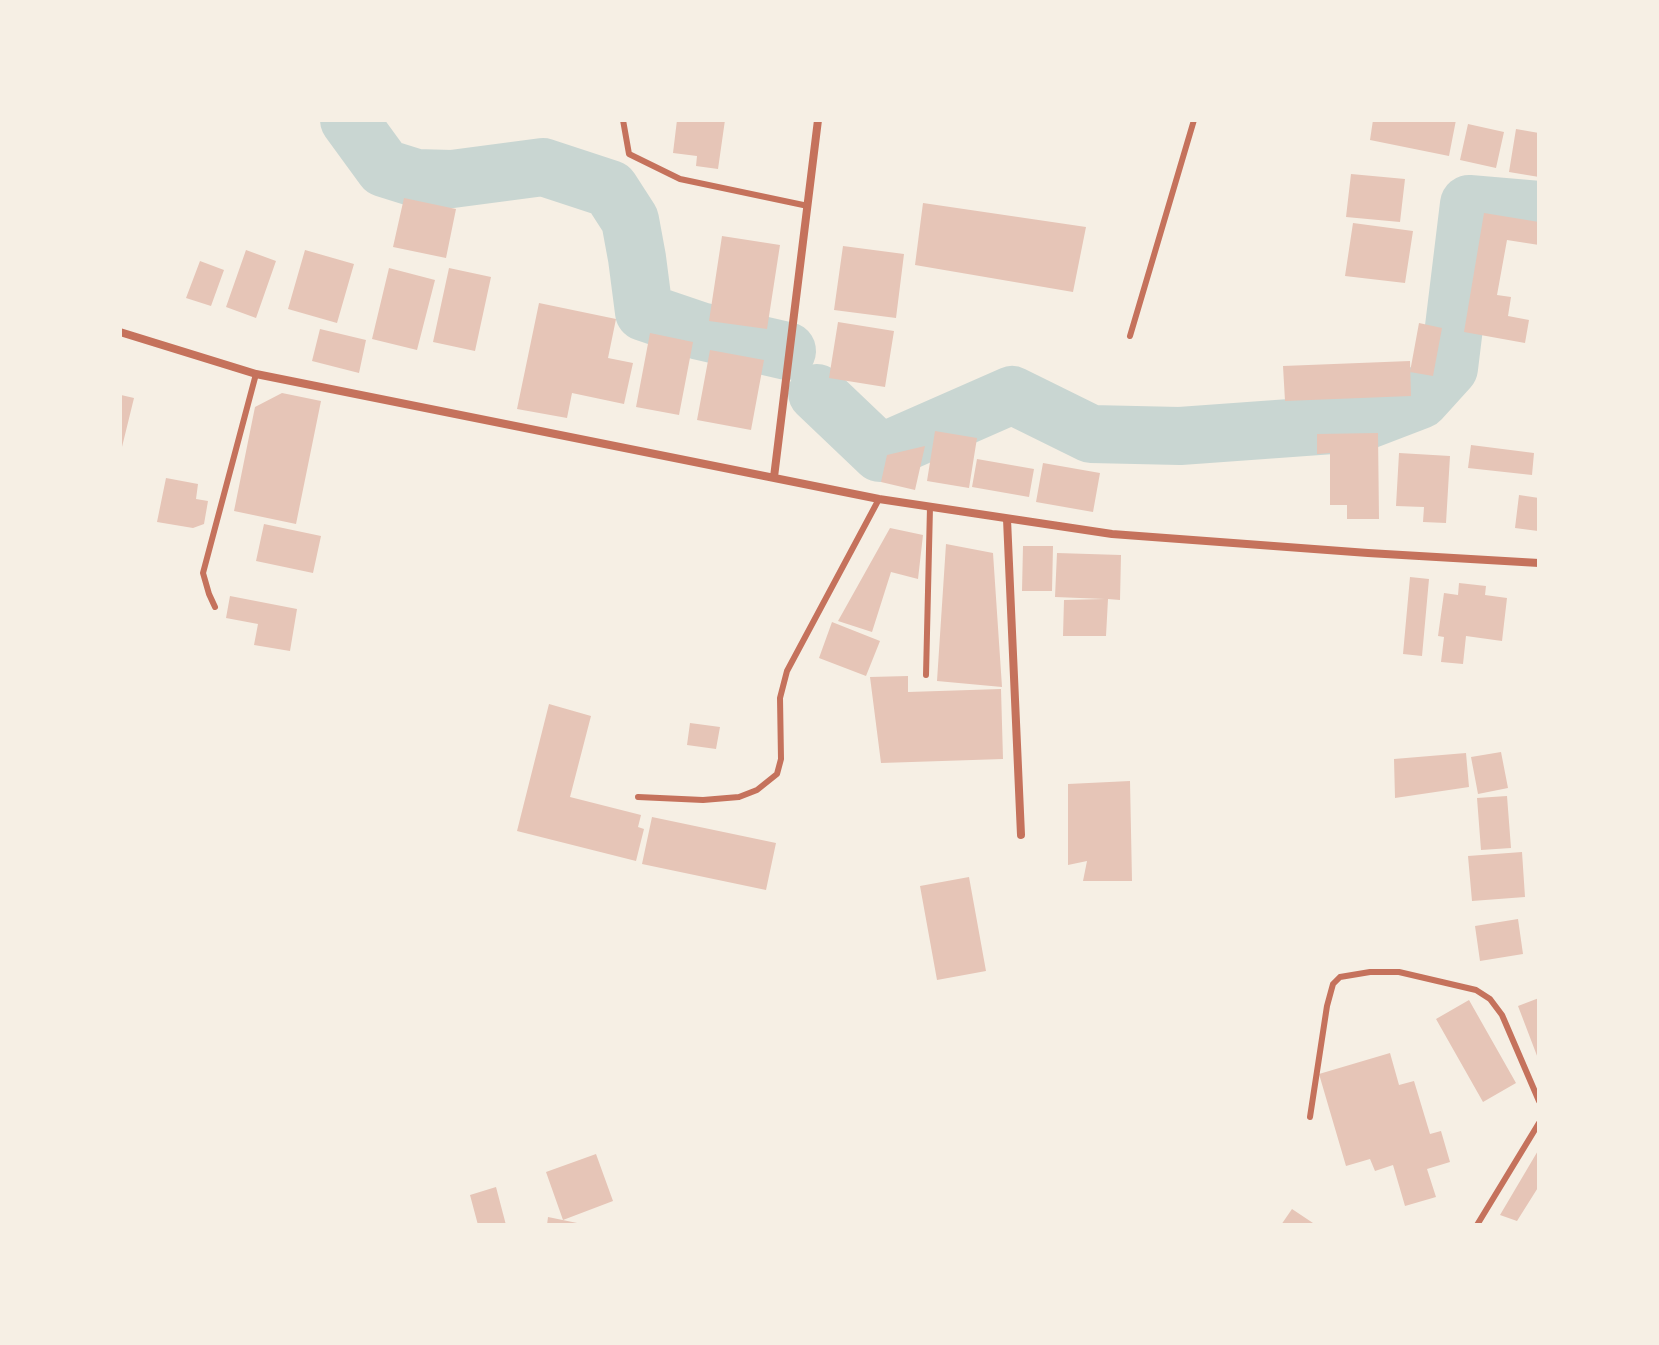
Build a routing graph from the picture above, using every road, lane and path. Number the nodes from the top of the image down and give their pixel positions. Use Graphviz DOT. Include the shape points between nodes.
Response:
graph roads {
  1 [pos="623,120"];
  2 [pos="818,120"];
  3 [pos="1194,120"];
  4 [pos="808,206"];
  5 [pos="120,332"];
  6 [pos="1130,336"];
  7 [pos="256,374"];
  8 [pos="774,477"];
  9 [pos="879,499"];
  10 [pos="930,507"];
  11 [pos="1007,519"];
  12 [pos="1539,563"];
  13 [pos="215,607"];
  14 [pos="926,675"];
  15 [pos="638,797"];
  16 [pos="1021,835"];
  17 [pos="1539,1101"];
  18 [pos="1310,1117"];
  19 [pos="1539,1123"];
  20 [pos="1477,1225"];
  1 -- 4 [label="lane" via="629,154 680,179"];
  2 -- 4 [label="street"];
  3 -- 6 [label="lane"];
  4 -- 8 [label="street"];
  5 -- 7 [label="street"];
  7 -- 8 [label="street"];
  7 -- 13 [label="lane" via="203,573"];
  8 -- 9 [label="street"];
  9 -- 10 [label="street"];
  9 -- 15 [label="lane" via="787,671 780,698 777,774 739,797"];
  10 -- 11 [label="street"];
  10 -- 14 [label="lane"];
  11 -- 12 [label="street" via="1112,534"];
  11 -- 16 [label="street"];
  17 -- 18 [label="lane" via="1490,999 1476,990 1399,972 1370,972 1340,977 1333,984"];
  19 -- 20 [label="lane"];
}
